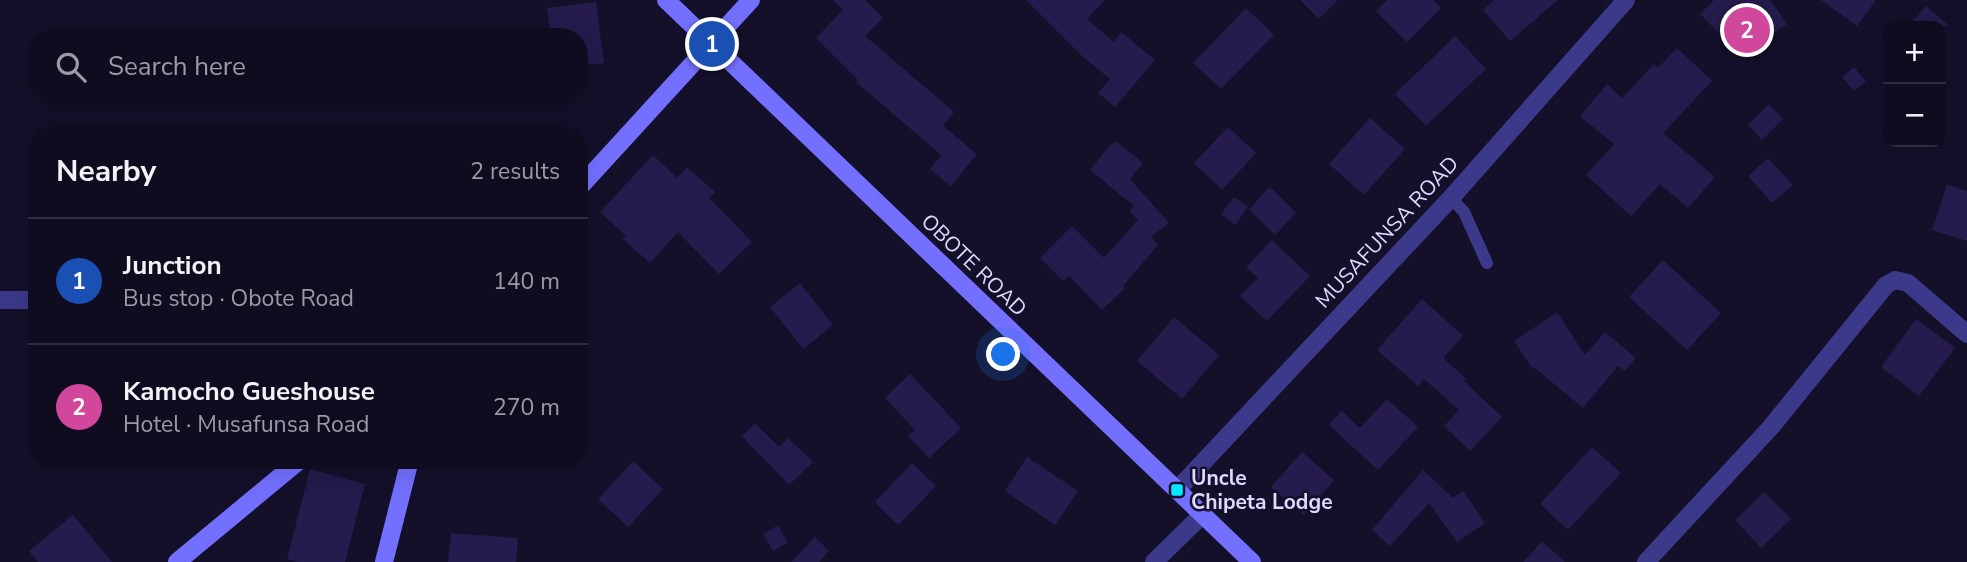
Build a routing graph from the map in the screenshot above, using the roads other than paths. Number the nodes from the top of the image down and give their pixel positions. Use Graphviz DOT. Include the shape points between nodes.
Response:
graph roads {
  1 [pos="666,0"];
  2 [pos="751,0"];
  3 [pos="1626,0"];
  4 [pos="712,44"];
  5 [pos="588,178"];
  6 [pos="1451,198"];
  7 [pos="1487,263"];
  8 [pos="0,300"];
  9 [pos="28,300"];
  10 [pos="1967,334"];
  11 [pos="289,469"];
  12 [pos="408,469"];
  13 [pos="1177,490"];
  14 [pos="1202,515"];
  15 [pos="177,562"];
  16 [pos="384,562"];
  17 [pos="1154,562"];
  18 [pos="1252,562"];
  19 [pos="1646,562"];
  1 -- 4 [label="street, OBOTE ROAD"];
  2 -- 4 [label="street"];
  3 -- 6 [label="street, MUSAFUNSA ROAD"];
  4 -- 5 [label="street"];
  4 -- 13 [label="street, OBOTE ROAD"];
  6 -- 7 [label="lane" via="1464,212"];
  6 -- 13 [label="street, MUSAFUNSA ROAD"];
  8 -- 9 [label="street"];
  10 -- 19 [label="street" via="1908,282 1895,280 1886,285 1771,427"];
  11 -- 15 [label="street"];
  12 -- 16 [label="street"];
  13 -- 14 [label="street, OBOTE ROAD"];
  14 -- 17 [label="street"];
  14 -- 18 [label="street, OBOTE ROAD"];
}
